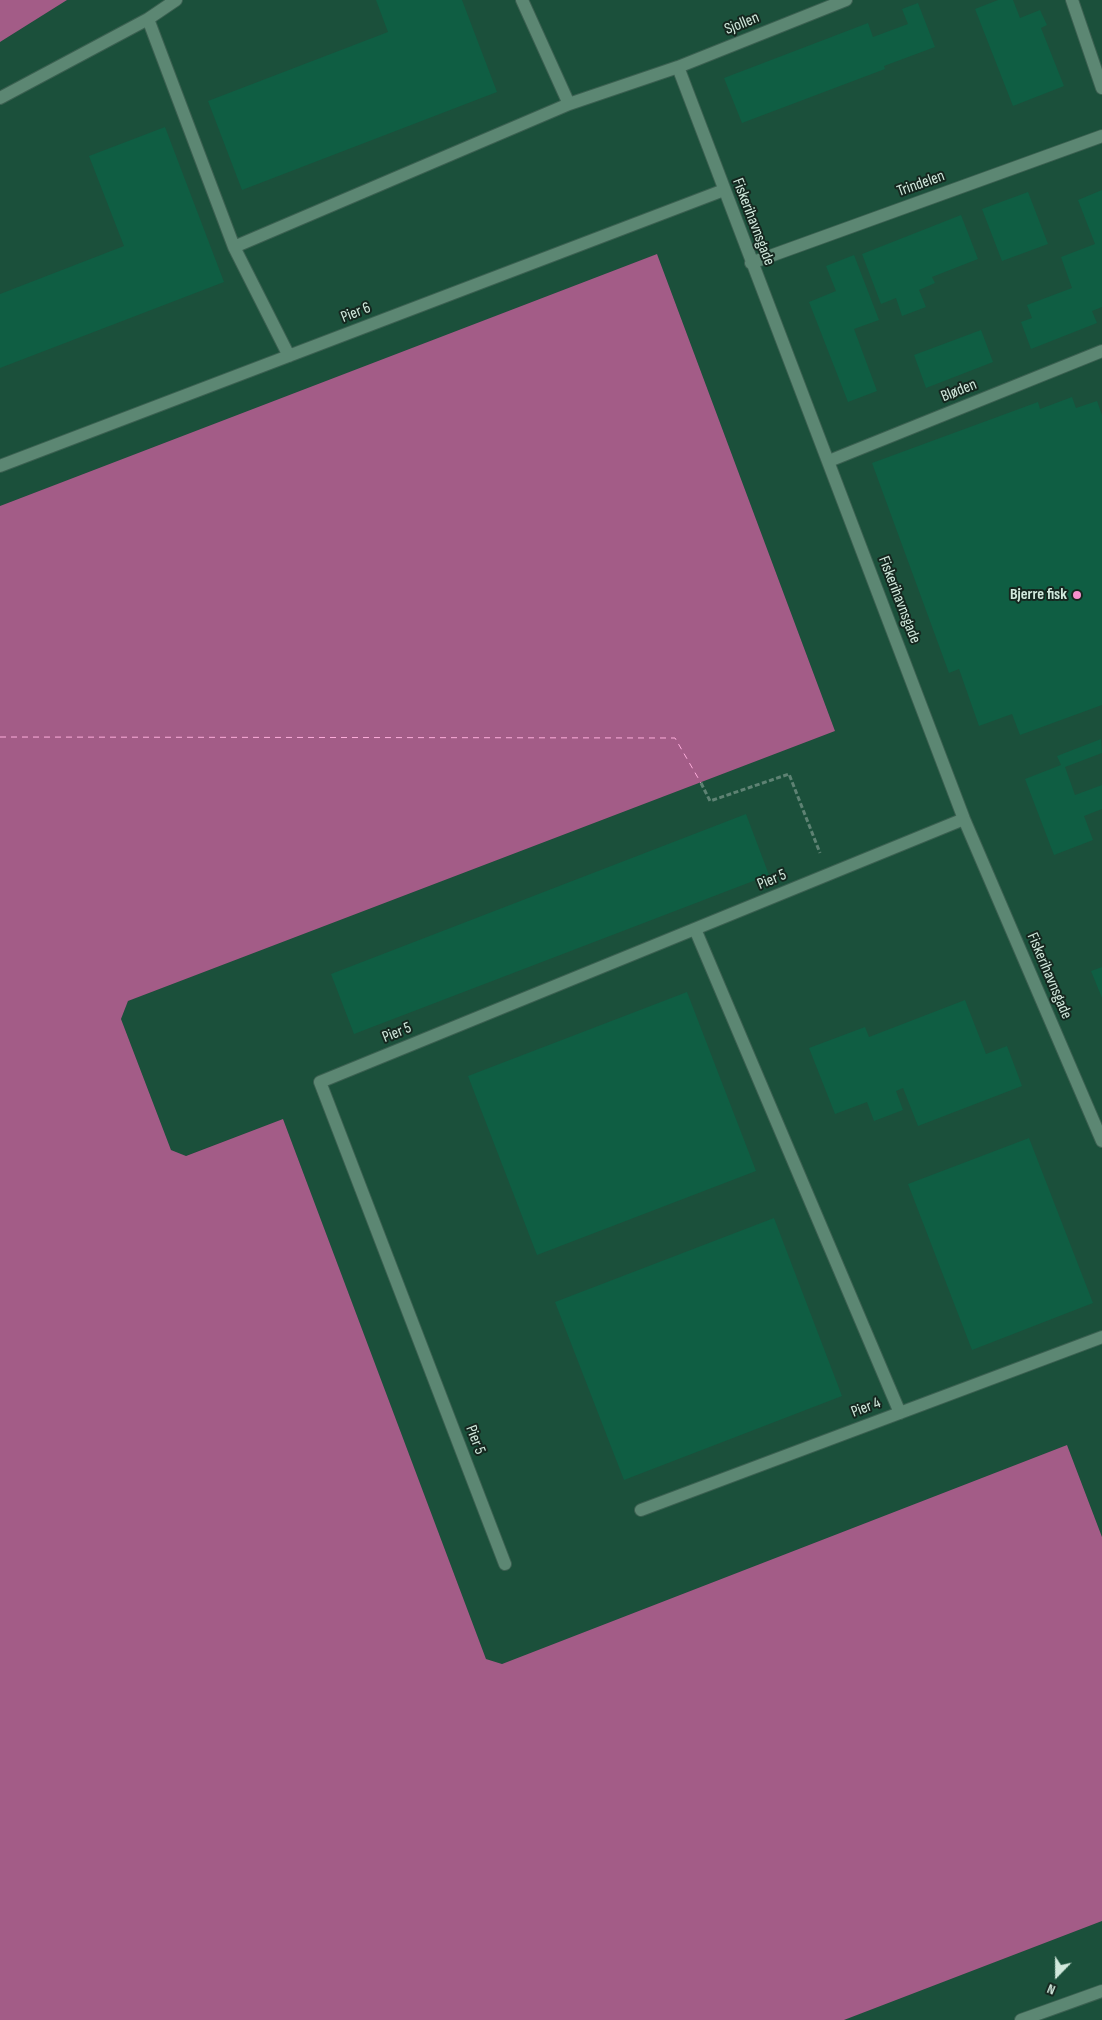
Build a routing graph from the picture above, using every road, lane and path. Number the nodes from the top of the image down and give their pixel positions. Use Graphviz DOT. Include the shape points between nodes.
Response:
graph roads {
  1 [pos="176,0"];
  2 [pos="522,0"];
  3 [pos="846,0"];
  4 [pos="1072,0"];
  5 [pos="148,19"];
  6 [pos="678,67"];
  7 [pos="1102,88"];
  8 [pos="0,98"];
  9 [pos="569,104"];
  10 [pos="1102,136"];
  11 [pos="724,190"];
  12 [pos="234,247"];
  13 [pos="751,263"];
  14 [pos="1102,351"];
  15 [pos="290,356"];
  16 [pos="829,461"];
  17 [pos="0,466"];
  18 [pos="701,783"];
  19 [pos="964,819"];
  20 [pos="828,874"];
  21 [pos="695,929"];
  22 [pos="1102,1141"];
  23 [pos="1102,1337"];
  24 [pos="900,1413"];
  25 [pos="641,1510"];
  26 [pos="505,1564"];
  27 [pos="1102,1991"];
  28 [pos="1021,2020"];
  1 -- 5 [label="street"];
  2 -- 9 [label="street"];
  3 -- 6 [label="street, Sjollen"];
  4 -- 7 [label="street"];
  5 -- 8 [label="street"];
  5 -- 12 [label="street"];
  6 -- 9 [label="street, Sjollen"];
  6 -- 11 [label="street, Fiskerihavnsgade"];
  9 -- 12 [label="street, Sjollen"];
  10 -- 13 [label="street, Trindelen"];
  11 -- 13 [label="street, Fiskerihavnsgade"];
  11 -- 15 [label="street, Pier 6"];
  12 -- 15 [label="street"];
  13 -- 16 [label="street, Fiskerihavnsgade"];
  14 -- 16 [label="street, Bløden"];
  15 -- 17 [label="street, Pier 6"];
  16 -- 19 [label="street, Fiskerihavnsgade"];
  18 -- 20 [label="path" via="710,802 789,774"];
  19 -- 20 [label="street, Pier 5"];
  19 -- 22 [label="street, Fiskerihavnsgade"];
  20 -- 21 [label="street, Pier 5"];
  21 -- 24 [label="street"];
  21 -- 26 [label="street, Pier 5" via="320,1082"];
  23 -- 24 [label="street, Pier 4"];
  24 -- 25 [label="street, Pier 4"];
  27 -- 28 [label="street"];
}
